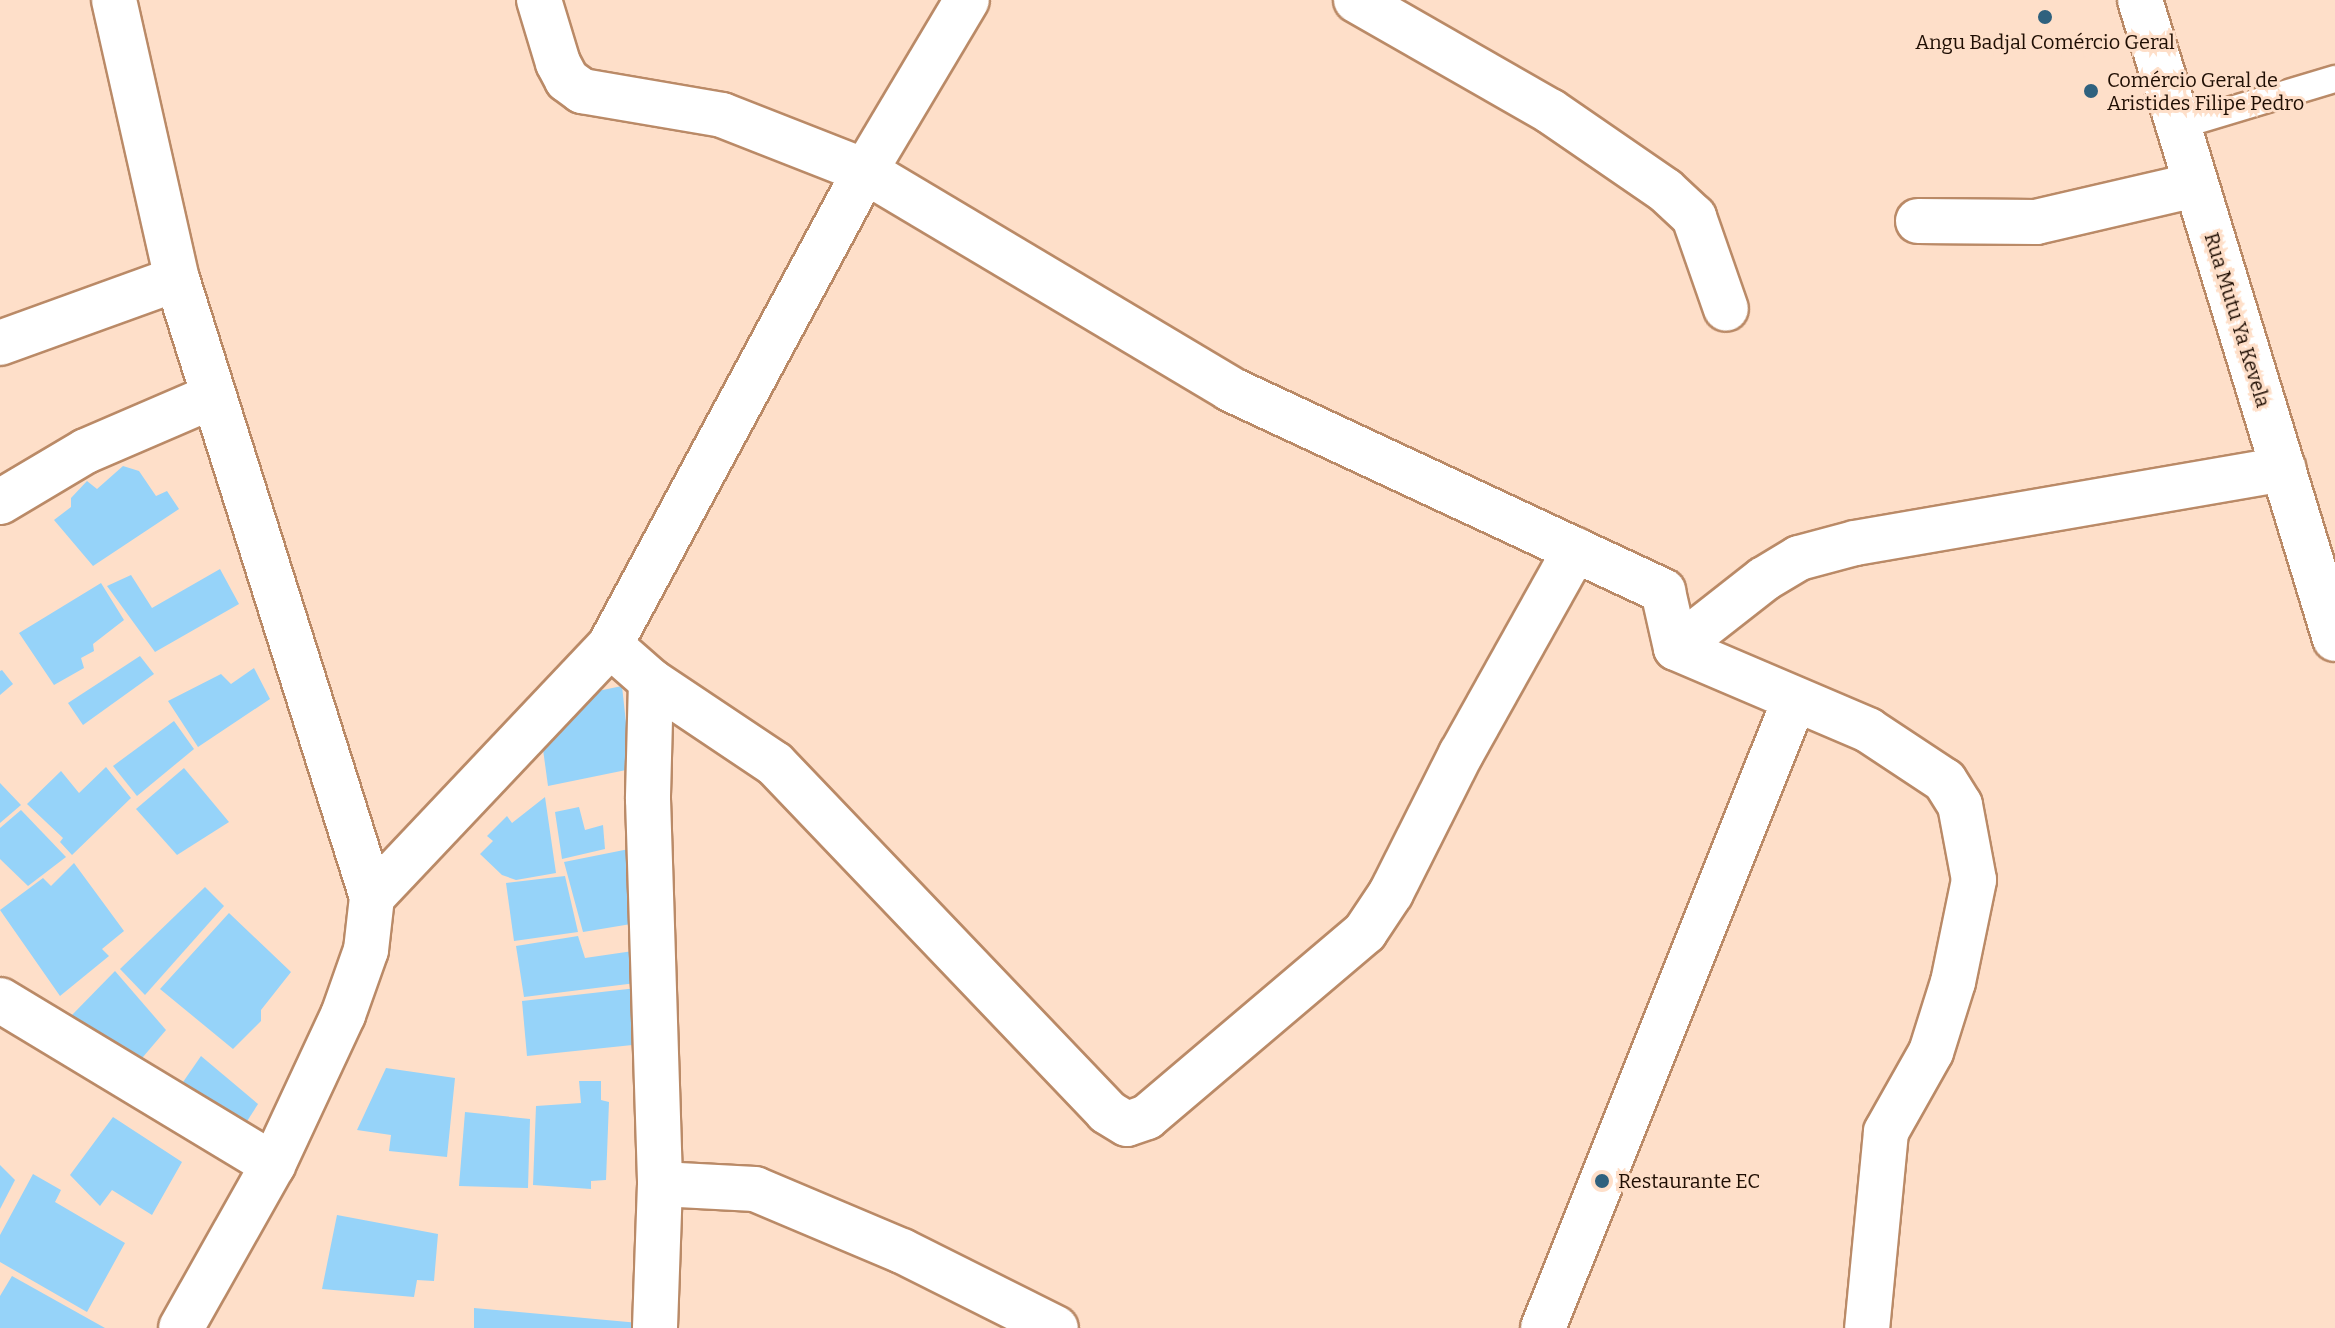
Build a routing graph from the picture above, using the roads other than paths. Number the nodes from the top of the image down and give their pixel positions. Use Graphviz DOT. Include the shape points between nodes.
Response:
graph roads {
  1 [pos="114,0"];
  2 [pos="539,0"];
  3 [pos="967,0"];
  4 [pos="1356,0"];
  5 [pos="2140,0"];
  6 [pos="2335,79"];
  7 [pos="2178,126"];
  8 [pos="865,171"];
  9 [pos="2195,185"];
  10 [pos="1918,221"];
  11 [pos="177,279"];
  12 [pos="1726,309"];
  13 [pos="0,343"];
  14 [pos="214,396"];
  15 [pos="2284,469"];
  16 [pos="0,502"];
  17 [pos="1575,550"];
  18 [pos="2335,639"];
  19 [pos="610,645"];
  20 [pos="1676,648"];
  21 [pos="651,681"];
  22 [pos="1794,701"];
  23 [pos="372,897"];
  24 [pos="0,1000"];
  25 [pos="273,1165"];
  26 [pos="660,1184"];
  27 [pos="181,1328"];
  28 [pos="655,1328"];
  29 [pos="1056,1328"];
  30 [pos="1543,1328"];
  31 [pos="1867,1328"];
  1 -- 11 [label="street"];
  2 -- 8 [label="street" via="558,63 567,80 582,91 722,115"];
  3 -- 8 [label="street"];
  4 -- 12 [label="street" via="1550,111 1665,190 1694,217"];
  5 -- 7 [label="street, Rua Mutu Ya Kevela"];
  6 -- 7 [label="lane"];
  7 -- 9 [label="street, Rua Mutu Ya Kevela"];
  8 -- 17 [label="street" via="1230,389"];
  8 -- 19 [label="street"];
  9 -- 10 [label="street" via="2036,222"];
  9 -- 15 [label="street, Rua Mutu Ya Kevela"];
  11 -- 13 [label="street"];
  11 -- 14 [label="street"];
  14 -- 16 [label="street" via="86,451"];
  14 -- 23 [label="street"];
  15 -- 18 [label="street, Rua Mutu Ya Kevela"];
  15 -- 20 [label="street" via="1855,543 1799,558"];
  17 -- 20 [label="street" via="1663,591"];
  17 -- 21 [label="street" via="1365,932 1147,1117 1127,1124 1107,1112 775,764"];
  19 -- 21 [label="street"];
  19 -- 23 [label="street"];
  20 -- 22 [label="street"];
  21 -- 26 [label="street" via="648,799"];
  22 -- 30 [label="street"];
  22 -- 31 [label="street" via="1868,730 1945,781 1960,805 1974,880 1953,982 1931,1052 1886,1132"];
  23 -- 25 [label="street" via="366,950 343,1015"];
  24 -- 25 [label="street"];
  25 -- 27 [label="street"];
  26 -- 28 [label="street"];
  26 -- 29 [label="street" via="755,1189 902,1251"];
}
